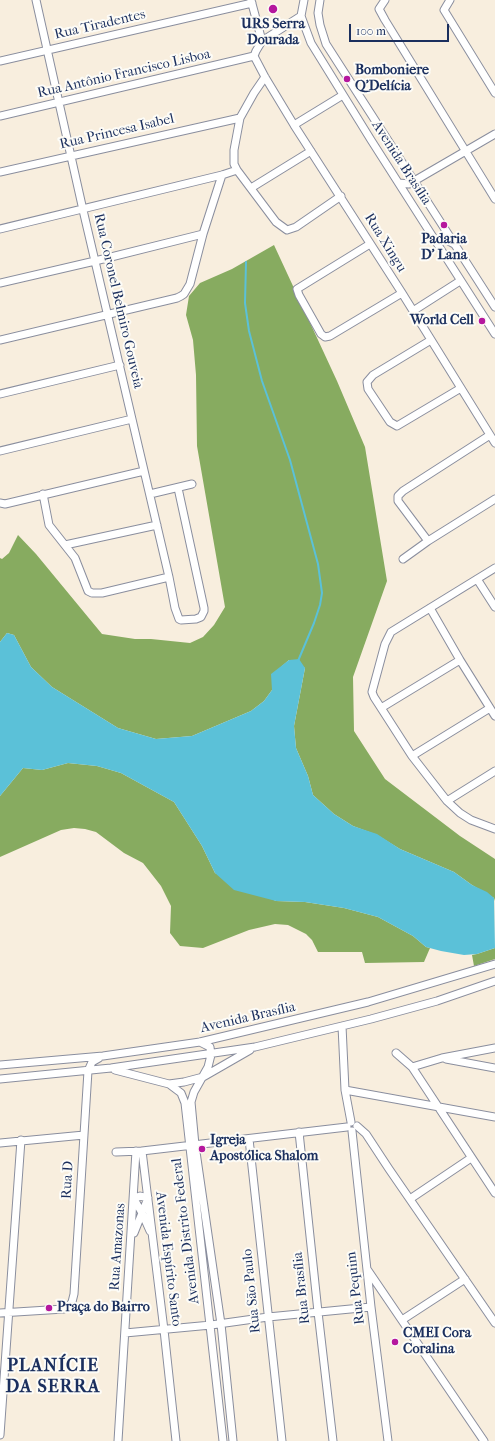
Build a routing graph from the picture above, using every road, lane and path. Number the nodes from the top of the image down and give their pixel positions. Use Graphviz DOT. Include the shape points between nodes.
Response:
graph roads {
  1 [pos="36,0"];
  2 [pos="304,0"];
  3 [pos="320,0"];
  4 [pos="385,0"];
  5 [pos="450,0"];
  6 [pos="251,1"];
  7 [pos="301,16"];
  8 [pos="262,41"];
  9 [pos="47,50"];
  10 [pos="254,56"];
  11 [pos="0,60"];
  12 [pos="265,77"];
  13 [pos="495,93"];
  14 [pos="343,95"];
  15 [pos="60,103"];
  16 [pos="0,116"];
  17 [pos="240,118"];
  18 [pos="294,125"];
  19 [pos="495,134"];
  20 [pos="311,151"];
  21 [pos="465,152"];
  22 [pos="71,155"];
  23 [pos="237,170"];
  24 [pos="0,172"];
  25 [pos="222,176"];
  26 [pos="414,182"];
  27 [pos="399,183"];
  28 [pos="251,188"];
  29 [pos="341,196"];
  30 [pos="495,199"];
  31 [pos="83,210"];
  32 [pos="0,229"];
  33 [pos="203,234"];
  34 [pos="436,241"];
  35 [pos="370,244"];
  36 [pos="456,246"];
  37 [pos="95,261"];
  38 [pos="460,281"];
  39 [pos="0,283"];
  40 [pos="402,293"];
  41 [pos="495,307"];
  42 [pos="413,311"];
  43 [pos="108,314"];
  44 [pos="488,324"];
  45 [pos="495,330"];
  46 [pos="495,334"];
  47 [pos="0,340"];
  48 [pos="431,340"];
  49 [pos="120,366"];
  50 [pos="461,388"];
  51 [pos="0,394"];
  52 [pos="132,419"];
  53 [pos="490,435"];
  54 [pos="495,443"];
  55 [pos="0,451"];
  56 [pos="144,471"];
  57 [pos="192,484"];
  58 [pos="178,488"];
  59 [pos="43,494"];
  60 [pos="150,494"];
  61 [pos="495,499"];
  62 [pos="2,503"];
  63 [pos="157,525"];
  64 [pos="428,541"];
  65 [pos="65,545"];
  66 [pos="403,559"];
  67 [pos="495,568"];
  68 [pos="169,577"];
  69 [pos="477,579"];
  70 [pos="495,607"];
  71 [pos="430,608"];
  72 [pos="460,660"];
  73 [pos="381,708"];
  74 [pos="490,708"];
  75 [pos="495,716"];
  76 [pos="412,756"];
  77 [pos="495,772"];
  78 [pos="447,801"];
  79 [pos="495,829"];
  80 [pos="495,964"];
  81 [pos="495,982"];
  82 [pos="342,1026"];
  83 [pos="200,1042"];
  84 [pos="255,1047"];
  85 [pos="495,1048"];
  86 [pos="396,1053"];
  87 [pos="212,1055"];
  88 [pos="103,1056"];
  89 [pos="442,1058"];
  90 [pos="0,1065"];
  91 [pos="412,1067"];
  92 [pos="111,1068"];
  93 [pos="495,1068"];
  94 [pos="88,1071"];
  95 [pos="203,1077"];
  96 [pos="0,1079"];
  97 [pos="168,1084"];
  98 [pos="345,1090"];
  99 [pos="437,1106"];
  100 [pos="495,1117"];
  101 [pos="352,1127"];
  102 [pos="299,1132"];
  103 [pos="84,1135"];
  104 [pos="249,1139"];
  105 [pos="21,1140"];
  106 [pos="0,1143"];
  107 [pos="192,1145"];
  108 [pos="139,1151"];
  109 [pos="116,1152"];
  110 [pos="471,1158"];
  111 [pos="495,1193"];
  112 [pos="148,1198"];
  113 [pos="134,1199"];
  114 [pos="410,1199"];
  115 [pos="142,1213"];
  116 [pos="153,1237"];
  117 [pos="131,1241"];
  118 [pos="366,1268"];
  119 [pos="465,1279"];
  120 [pos="371,1306"];
  121 [pos="318,1312"];
  122 [pos="0,1313"];
  123 [pos="9,1313"];
  124 [pos="268,1317"];
  125 [pos="402,1320"];
  126 [pos="495,1323"];
  127 [pos="221,1324"];
  128 [pos="211,1325"];
  129 [pos="164,1330"];
  130 [pos="125,1333"];
  131 [pos="0,1435"];
  132 [pos="118,1441"];
  133 [pos="176,1441"];
  134 [pos="223,1441"];
  135 [pos="233,1441"];
  136 [pos="282,1441"];
  137 [pos="334,1441"];
  138 [pos="388,1441"];
  139 [pos="484,1441"];
  1 -- 9 [label="street, Rua Coronel Belmiro Gouveia"];
  2 -- 7 [label="street"];
  3 -- 26 [label="street, Avenida Brasília" via="318,13 326,44"];
  4 -- 21 [label="street" via="379,9"];
  5 -- 13 [label="street" via="444,10"];
  6 -- 8 [label="street"];
  6 -- 9 [label="street, Rua Tiradentes"];
  7 -- 8 [label="street"];
  7 -- 14 [label="street, Avenida Brasília" via="311,43"];
  8 -- 10 [label="street"];
  9 -- 11 [label="street, Rua Tiradentes"];
  9 -- 15 [label="street, Rua Coronel Belmiro Gouveia"];
  10 -- 12 [label="street, Rua Xingu"];
  10 -- 15 [label="street, Rua Antônio Francisco Lisboa"];
  12 -- 17 [label="street"];
  12 -- 18 [label="street, Rua Xingu"];
  14 -- 18 [label="street"];
  14 -- 27 [label="street, Avenida Brasília"];
  15 -- 16 [label="street, Rua Antônio Francisco Lisboa"];
  15 -- 22 [label="street, Rua Coronel Belmiro Gouveia"];
  17 -- 22 [label="street, Rua Princesa Isabel"];
  17 -- 23 [label="street" via="234,150 234,164"];
  18 -- 20 [label="street, Rua Xingu"];
  19 -- 21 [label="street"];
  20 -- 28 [label="street"];
  20 -- 29 [label="street, Rua Xingu"];
  21 -- 26 [label="street"];
  21 -- 30 [label="street"];
  22 -- 24 [label="street, Rua Princesa Isabel"];
  22 -- 31 [label="street, Rua Coronel Belmiro Gouveia"];
  23 -- 25 [label="street"];
  23 -- 28 [label="street"];
  25 -- 31 [label="street"];
  25 -- 33 [label="street"];
  26 -- 27 [label="street"];
  26 -- 36 [label="street, Avenida Brasília"];
  27 -- 34 [label="street, Avenida Brasília"];
  28 -- 29 [label="street" via="276,222 287,230 296,227"];
  29 -- 35 [label="street, Rua Xingu"];
  31 -- 32 [label="street"];
  31 -- 37 [label="street, Rua Coronel Belmiro Gouveia"];
  33 -- 37 [label="street"];
  33 -- 43 [label="street" via="190,284 184,294 177,298"];
  34 -- 36 [label="street" via="447,240"];
  34 -- 38 [label="street, Avenida Brasília"];
  35 -- 40 [label="street, Rua Xingu"];
  35 -- 40 [label="street" via="299,287 298,295 321,334 325,337 330,336"];
  36 -- 41 [label="street, Avenida Brasília"];
  37 -- 39 [label="street"];
  37 -- 43 [label="street, Rua Coronel Belmiro Gouveia"];
  38 -- 42 [label="street"];
  38 -- 44 [label="street, Avenida Brasília"];
  40 -- 42 [label="street, Rua Xingu"];
  42 -- 48 [label="street, Rua Xingu"];
  43 -- 47 [label="street"];
  43 -- 49 [label="street, Rua Coronel Belmiro Gouveia"];
  44 -- 45 [label="street"];
  44 -- 46 [label="street, Avenida Brasília"];
  48 -- 50 [label="street, Rua Xingu"];
  48 -- 50 [label="street" via="373,376 367,382 368,389 390,422 400,426"];
  49 -- 51 [label="street"];
  49 -- 52 [label="street, Rua Coronel Belmiro Gouveia"];
  50 -- 53 [label="street, Rua Xingu"];
  52 -- 55 [label="street"];
  52 -- 56 [label="street, Rua Coronel Belmiro Gouveia"];
  53 -- 54 [label="street, Rua Xingu"];
  53 -- 64 [label="street" via="398,496 398,501"];
  56 -- 59 [label="street"];
  56 -- 60 [label="street, Rua Coronel Belmiro Gouveia"];
  57 -- 58 [label="street"];
  58 -- 60 [label="street"];
  58 -- 68 [label="street, Rua Coronel Belmiro Gouveia" via="204,608 203,614 198,618 179,619"];
  59 -- 62 [label="street"];
  59 -- 65 [label="street" via="49,525"];
  60 -- 63 [label="street, Rua Coronel Belmiro Gouveia"];
  61 -- 64 [label="street"];
  63 -- 65 [label="street"];
  63 -- 68 [label="street, Rua Coronel Belmiro Gouveia"];
  64 -- 66 [label="street"];
  65 -- 68 [label="street" via="75,558 87,590 92,593 102,593"];
  67 -- 69 [label="street"];
  69 -- 70 [label="street"];
  69 -- 71 [label="street"];
  71 -- 72 [label="street"];
  71 -- 73 [label="street" via="391,632 386,639 372,692"];
  72 -- 73 [label="street"];
  72 -- 74 [label="street"];
  73 -- 76 [label="street"];
  74 -- 75 [label="street"];
  74 -- 76 [label="street"];
  76 -- 78 [label="street"];
  77 -- 78 [label="street"];
  78 -- 79 [label="street" via="471,820"];
  80 -- 83 [label="street, Avenida Brasília" via="368,1002"];
  81 -- 82 [label="street, Avenida Brasília" via="437,1001"];
  82 -- 84 [label="street, Avenida Brasília"];
  82 -- 98 [label="street, Rua Pequim"];
  83 -- 87 [label="street" via="210,1048"];
  83 -- 88 [label="street, Avenida Brasília"];
  84 -- 87 [label="street, Avenida Brasília"];
  84 -- 95 [label="street"];
  85 -- 89 [label="street"];
  86 -- 91 [label="street"];
  87 -- 92 [label="street, Avenida Brasília"];
  87 -- 95 [label="street, Avenida Distrito Federal"];
  88 -- 90 [label="street, Avenida Brasília"];
  88 -- 94 [label="street" via="92,1062"];
  89 -- 91 [label="street"];
  89 -- 93 [label="street"];
  91 -- 99 [label="street"];
  92 -- 94 [label="street, Avenida Brasília"];
  92 -- 97 [label="street, Avenida Distrito Federal"];
  94 -- 96 [label="street, Avenida Brasília"];
  94 -- 103 [label="street, Rua D"];
  95 -- 97 [label="street"];
  95 -- 107 [label="street, Avenida Distrito Federal" via="191,1102"];
  97 -- 107 [label="street, Avenida Distrito Federal" via="176,1089 185,1103"];
  98 -- 99 [label="street"];
  98 -- 101 [label="street, Rua Pequim"];
  99 -- 100 [label="street"];
  99 -- 110 [label="street"];
  101 -- 102 [label="street"];
  101 -- 114 [label="street" via="366,1134"];
  101 -- 118 [label="street, Rua Pequim"];
  102 -- 104 [label="street"];
  102 -- 121 [label="street, Rua Brasília"];
  103 -- 105 [label="street"];
  103 -- 123 [label="street, Rua D" via="74,1294 71,1305 64,1309"];
  104 -- 107 [label="street"];
  104 -- 124 [label="street, Rua São Paulo"];
  105 -- 106 [label="street"];
  105 -- 123 [label="street"];
  107 -- 108 [label="street"];
  107 -- 127 [label="street, Avenida Distrito Federal"];
  107 -- 128 [label="street, Avenida Distrito Federal"];
  108 -- 109 [label="street"];
  108 -- 112 [label="street, Avenida Espírito Santo"];
  108 -- 113 [label="street, Rua Amazonas"];
  110 -- 111 [label="street"];
  110 -- 114 [label="street"];
  112 -- 113 [label="street" via="140,1196"];
  112 -- 115 [label="street"];
  112 -- 116 [label="street, Avenida Espírito Santo"];
  113 -- 115 [label="street"];
  113 -- 117 [label="street, Rua Amazonas"];
  114 -- 119 [label="street"];
  115 -- 116 [label="street"];
  115 -- 117 [label="street"];
  116 -- 129 [label="street, Avenida Espírito Santo"];
  117 -- 130 [label="street, Rua Amazonas"];
  118 -- 120 [label="street, Rua Pequim"];
  118 -- 125 [label="street"];
  119 -- 125 [label="street"];
  119 -- 126 [label="street"];
  120 -- 121 [label="street"];
  120 -- 138 [label="street, Rua Pequim"];
  121 -- 124 [label="street"];
  121 -- 137 [label="street, Rua Brasília"];
  122 -- 123 [label="street"];
  123 -- 131 [label="street"];
  124 -- 127 [label="street"];
  124 -- 136 [label="street, Rua São Paulo"];
  125 -- 139 [label="street"];
  127 -- 128 [label="street"];
  127 -- 135 [label="street, Avenida Distrito Federal"];
  128 -- 129 [label="street"];
  128 -- 134 [label="street, Avenida Distrito Federal"];
  129 -- 130 [label="street"];
  129 -- 133 [label="street, Avenida Espírito Santo"];
  130 -- 132 [label="street, Rua Amazonas"];
}
